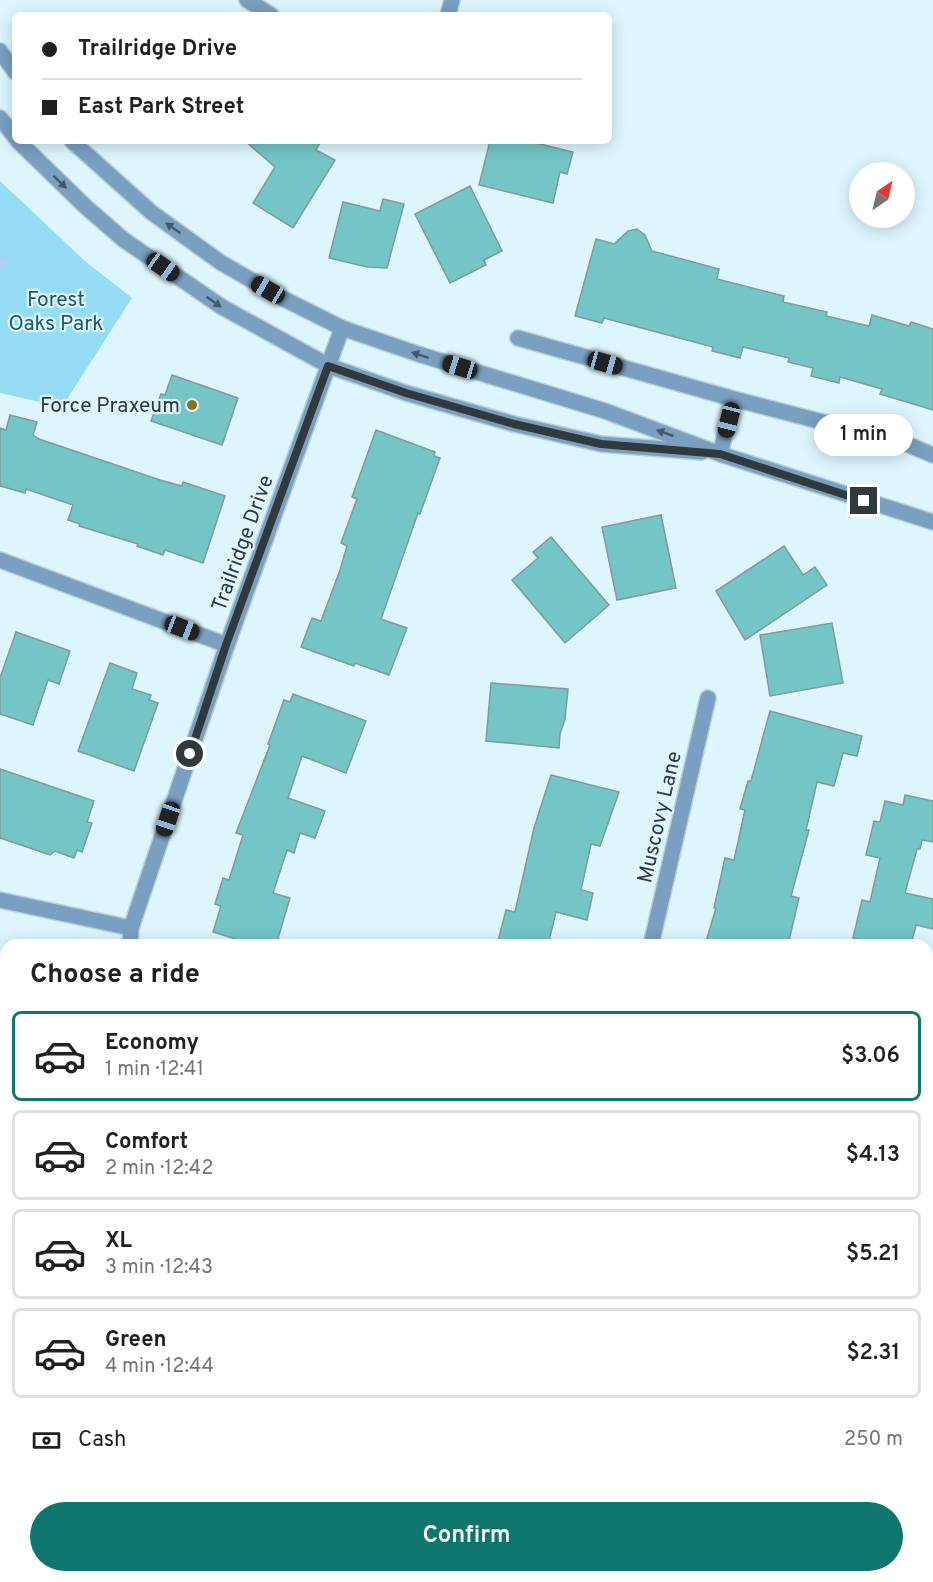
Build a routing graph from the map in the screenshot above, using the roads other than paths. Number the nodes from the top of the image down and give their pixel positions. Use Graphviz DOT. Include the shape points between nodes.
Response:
graph roads {
  1 [pos="247,0"];
  2 [pos="266,12"];
  3 [pos="0,51"];
  4 [pos="12,68"];
  5 [pos="0,118"];
  6 [pos="12,133"];
  7 [pos="21,144"];
  8 [pos="75,144"];
  9 [pos="342,328"];
  10 [pos="519,338"];
  11 [pos="328,366"];
  12 [pos="734,399"];
  13 [pos="720,454"];
  14 [pos="933,455"];
  15 [pos="933,522"];
  16 [pos="0,560"];
  17 [pos="226,645"];
  18 [pos="708,698"];
  19 [pos="0,900"];
  20 [pos="131,928"];
  21 [pos="130,939"];
  22 [pos="652,939"];
  1 -- 2 [label="street"];
  3 -- 4 [label="street"];
  5 -- 6 [label="street"];
  7 -- 11 [label="street, one-way" via="124,240 222,308"];
  9 -- 8 [label="street, one-way" via="220,262 151,213"];
  9 -- 11 [label="street, Trailridge Drive"];
  13 -- 9 [label="street, one-way" via="605,411"];
  10 -- 12 [label="street"];
  11 -- 13 [label="street" via="514,424 601,444"];
  11 -- 17 [label="street, Trailridge Drive"];
  12 -- 13 [label="street"];
  12 -- 14 [label="street" via="904,443"];
  13 -- 15 [label="street"];
  16 -- 17 [label="street"];
  17 -- 20 [label="street, Trailridge Drive"];
  18 -- 22 [label="street, Muscovy Lane"];
  19 -- 20 [label="street"];
  20 -- 21 [label="street, Trailridge Drive"];
}
